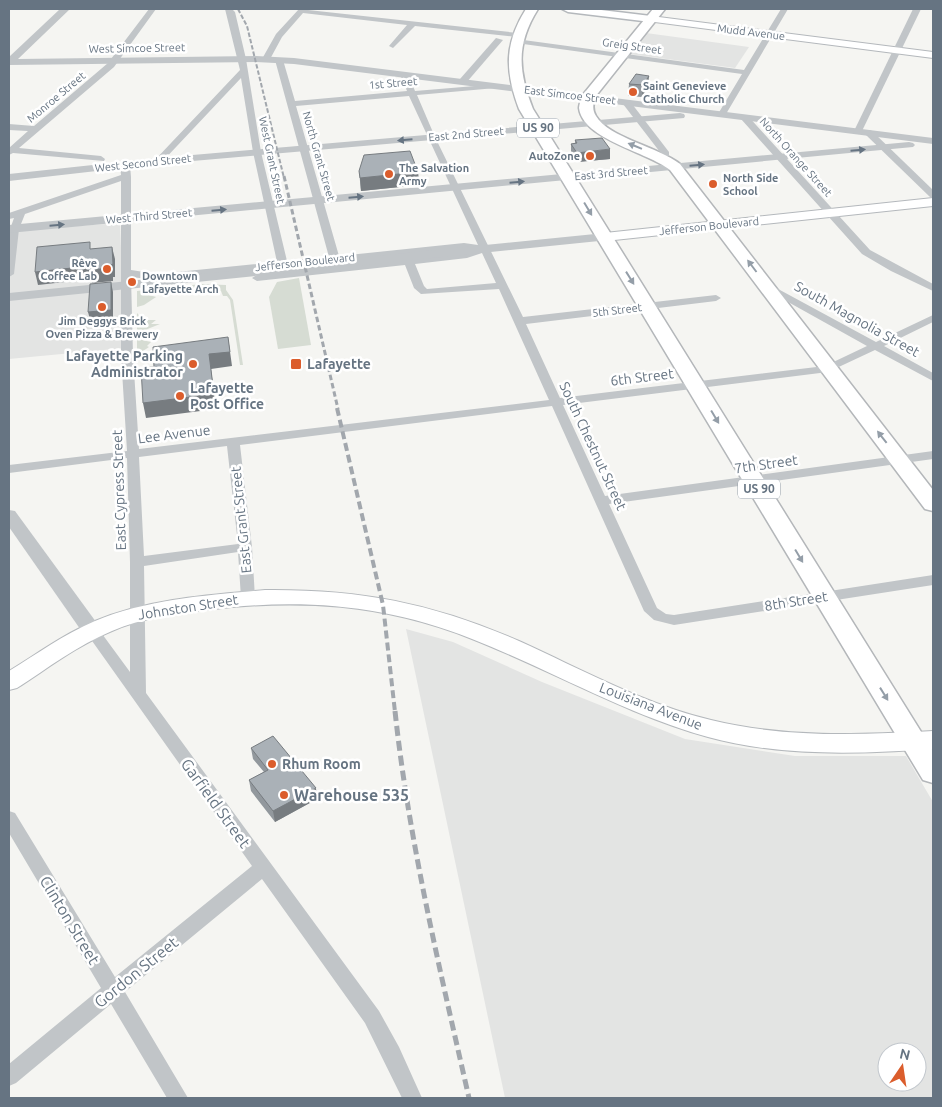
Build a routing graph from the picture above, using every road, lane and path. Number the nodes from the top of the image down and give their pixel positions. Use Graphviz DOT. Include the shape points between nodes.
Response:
graph roads {
  1 [pos="65,9"];
  2 [pos="152,9"];
  3 [pos="229,9"];
  4 [pos="370,9"];
  5 [pos="532,9"];
  6 [pos="568,9"];
  7 [pos="784,9"];
  8 [pos="917,9"];
  9 [pos="302,10"];
  10 [pos="655,14"];
  11 [pos="364,17"];
  12 [pos="413,23"];
  13 [pos="768,34"];
  14 [pos="517,38"];
  15 [pos="499,40"];
  16 [pos="393,46"];
  17 [pos="898,50"];
  18 [pos="933,55"];
  19 [pos="621,56"];
  20 [pos="266,59"];
  21 [pos="279,60"];
  22 [pos="116,61"];
  23 [pos="9,62"];
  24 [pos="243,65"];
  25 [pos="746,72"];
  26 [pos="404,74"];
  27 [pos="463,82"];
  28 [pos="496,86"];
  29 [pos="518,88"];
  30 [pos="412,93"];
  31 [pos="588,97"];
  32 [pos="626,102"];
  33 [pos="292,104"];
  34 [pos="718,113"];
  35 [pos="744,117"];
  36 [pos="640,120"];
  37 [pos="594,123"];
  38 [pos="9,127"];
  39 [pos="538,128"];
  40 [pos="35,129"];
  41 [pos="858,131"];
  42 [pos="869,133"];
  43 [pos="431,137"];
  44 [pos="933,142"];
  45 [pos="885,147"];
  46 [pos="305,148"];
  47 [pos="10,151"];
  48 [pos="278,151"];
  49 [pos="258,152"];
  50 [pos="666,154"];
  51 [pos="76,156"];
  52 [pos="781,157"];
  53 [pos="101,159"];
  54 [pos="158,161"];
  55 [pos="675,167"];
  56 [pos="75,171"];
  57 [pos="125,171"];
  58 [pos="568,177"];
  59 [pos="9,178"];
  60 [pos="456,188"];
  61 [pos="933,195"];
  62 [pos="320,200"];
  63 [pos="933,202"];
  64 [pos="290,203"];
  65 [pos="270,205"];
  66 [pos="21,212"];
  67 [pos="831,213"];
  68 [pos="9,216"];
  69 [pos="127,218"];
  70 [pos="720,224"];
  71 [pos="11,229"];
  72 [pos="605,237"];
  73 [pos="484,249"];
  74 [pos="335,259"];
  75 [pos="409,261"];
  76 [pos="283,264"];
  77 [pos="9,274"];
  78 [pos="257,278"];
  79 [pos="126,279"];
  80 [pos="501,286"];
  81 [pos="767,286"];
  82 [pos="933,288"];
  83 [pos="9,297"];
  84 [pos="716,298"];
  85 [pos="648,306"];
  86 [pos="933,318"];
  87 [pos="519,321"];
  88 [pos="874,345"];
  89 [pos="828,369"];
  90 [pos="933,378"];
  91 [pos="696,386"];
  92 [pos="555,402"];
  93 [pos="343,428"];
  94 [pos="233,442"];
  95 [pos="133,454"];
  96 [pos="933,455"];
  97 [pos="900,461"];
  98 [pos="9,469"];
  99 [pos="754,481"];
  100 [pos="602,501"];
  101 [pos="933,504"];
  102 [pos="9,515"];
  103 [pos="245,547"];
  104 [pos="137,562"];
  105 [pos="933,580"];
  106 [pos="824,596"];
  107 [pos="248,598"];
  108 [pos="383,605"];
  109 [pos="138,615"];
  110 [pos="659,618"];
  111 [pos="92,631"];
  112 [pos="9,682"];
  113 [pos="138,695"];
  114 [pos="923,740"];
  115 [pos="933,773"];
  116 [pos="9,818"];
  117 [pos="262,868"];
  118 [pos="113,990"];
  119 [pos="9,1076"];
  120 [pos="178,1098"];
  121 [pos="412,1098"];
  1 -- 23 [label="street"];
  2 -- 22 [label="street, Monroe Street"];
  3 -- 24 [label="street, West Grant Street"];
  4 -- 11 [label="street"];
  5 -- 14 [label="highway, US 90"];
  6 -- 10 [label="main road, Mudd Avenue"];
  7 -- 13 [label="street"];
  8 -- 17 [label="street"];
  9 -- 11 [label="street, Greig Street"];
  9 -- 20 [label="street" via="279,36"];
  10 -- 13 [label="main road, Mudd Avenue"];
  10 -- 19 [label="highway"];
  11 -- 12 [label="street, Greig Street"];
  12 -- 14 [label="street, Greig Street"];
  12 -- 16 [label="street"];
  13 -- 17 [label="main road, Mudd Avenue"];
  13 -- 25 [label="street"];
  14 -- 19 [label="street, Greig Street"];
  14 -- 29 [label="highway, US 90" via="514,68"];
  15 -- 27 [label="street"];
  17 -- 18 [label="main road, Mudd Avenue"];
  17 -- 41 [label="street"];
  19 -- 25 [label="street, Greig Street"];
  19 -- 31 [label="highway"];
  20 -- 21 [label="street, East Simcoe Street"];
  20 -- 24 [label="street, West Simcoe Street"];
  21 -- 26 [label="street, East Simcoe Street"];
  21 -- 33 [label="street, North Grant Street"];
  22 -- 23 [label="street, West Simcoe Street"];
  22 -- 24 [label="street, West Simcoe Street"];
  22 -- 40 [label="street, Monroe Street"];
  24 -- 49 [label="street, West Grant Street"];
  24 -- 54 [label="street"];
  25 -- 34 [label="street"];
  26 -- 27 [label="street, East Simcoe Street"];
  26 -- 30 [label="street, South Chestnut Street"];
  27 -- 28 [label="street, East Simcoe Street"];
  28 -- 29 [label="street, East Simcoe Street"];
  28 -- 30 [label="street, 1st Street"];
  29 -- 31 [label="street, East Simcoe Street"];
  29 -- 39 [label="highway, US 90"];
  30 -- 33 [label="street, 1st Street"];
  30 -- 43 [label="street, South Chestnut Street"];
  31 -- 32 [label="street, East Simcoe Street"];
  31 -- 37 [label="highway" via="585,107"];
  32 -- 34 [label="street, East Simcoe Street"];
  32 -- 36 [label="street"];
  33 -- 46 [label="street, North Grant Street"];
  34 -- 35 [label="street, East Simcoe Street"];
  34 -- 36 [label="street, East 2nd Street"];
  35 -- 41 [label="street, East Simcoe Street"];
  35 -- 52 [label="street, North Orange Street"];
  36 -- 37 [label="street, East 2nd Street"];
  36 -- 50 [label="street"];
  37 -- 39 [label="street, East 2nd Street"];
  55 -- 37 [label="highway, one-way"];
  38 -- 40 [label="street"];
  39 -- 43 [label="street, East 2nd Street"];
  39 -- 58 [label="highway, US 90"];
  40 -- 47 [label="street, Monroe Street"];
  41 -- 42 [label="street, East Simcoe Street"];
  42 -- 44 [label="street, East Simcoe Street"];
  42 -- 45 [label="street"];
  43 -- 46 [label="street, East 2nd Street, one-way"];
  43 -- 60 [label="street, South Chestnut Street"];
  44 -- 45 [label="street, East 3rd Street"];
  52 -- 45 [label="street, East 3rd Street, one-way"];
  45 -- 61 [label="street"];
  46 -- 48 [label="street, East 2nd Street"];
  46 -- 62 [label="street, North Grant Street"];
  47 -- 51 [label="street"];
  48 -- 49 [label="street, West Second Street"];
  49 -- 54 [label="street, West Second Street"];
  49 -- 65 [label="street, West Grant Street"];
  51 -- 53 [label="street"];
  51 -- 56 [label="street"];
  55 -- 52 [label="street, East 3rd Street, one-way"];
  52 -- 67 [label="street, North Orange Street"];
  54 -- 57 [label="street, West Second Street"];
  55 -- 58 [label="street, East 3rd Street"];
  55 -- 70 [label="highway"];
  56 -- 57 [label="street, West Second Street"];
  56 -- 59 [label="street, West Second Street"];
  57 -- 66 [label="street" via="114,179"];
  57 -- 69 [label="street, East Cypress Street"];
  60 -- 58 [label="street, East 3rd Street, one-way"];
  58 -- 72 [label="highway, US 90, one-way"];
  62 -- 60 [label="street, East 3rd Street, one-way"];
  60 -- 73 [label="street, South Chestnut Street"];
  62 -- 64 [label="street, East 3rd Street"];
  62 -- 74 [label="street, North Grant Street"];
  63 -- 67 [label="main road, Jefferson Boulevard"];
  64 -- 65 [label="street, West Third Street"];
  69 -- 65 [label="street, West Third Street, one-way"];
  65 -- 76 [label="street, West Grant Street"];
  66 -- 68 [label="street"];
  66 -- 71 [label="street"];
  67 -- 70 [label="main road, Jefferson Boulevard"];
  67 -- 82 [label="street, North Orange Street" via="866,252"];
  71 -- 69 [label="street, West Third Street, one-way"];
  69 -- 79 [label="street, East Cypress Street"];
  70 -- 72 [label="main road, Jefferson Boulevard"];
  81 -- 70 [label="highway, one-way"];
  71 -- 77 [label="street"];
  72 -- 73 [label="street, Jefferson Boulevard"];
  72 -- 85 [label="highway, US 90, one-way"];
  73 -- 74 [label="street, Jefferson Boulevard" via="464,246"];
  73 -- 75 [label="street, Jefferson Boulevard" via="468,255"];
  73 -- 79 [label="street, Jefferson Boulevard"];
  73 -- 80 [label="street, South Chestnut Street"];
  74 -- 76 [label="street, Jefferson Boulevard"];
  75 -- 78 [label="street, Jefferson Boulevard"];
  75 -- 80 [label="street" via="419,288 424,292"];
  76 -- 79 [label="street, Jefferson Boulevard"];
  79 -- 83 [label="street"];
  79 -- 95 [label="street, East Cypress Street"];
  80 -- 87 [label="street, South Chestnut Street"];
  81 -- 88 [label="street, South Magnolia Street"];
  81 -- 89 [label="highway"];
  84 -- 85 [label="street, 5th Street"];
  85 -- 87 [label="street, 5th Street"];
  85 -- 91 [label="highway, US 90"];
  86 -- 88 [label="street, 6th Street"];
  87 -- 92 [label="street, South Chestnut Street"];
  88 -- 89 [label="street, 6th Street"];
  88 -- 90 [label="street, South Magnolia Street"];
  89 -- 91 [label="street, 6th Street"];
  97 -- 89 [label="highway, one-way"];
  91 -- 92 [label="street, 6th Street"];
  91 -- 99 [label="highway, US 90, one-way"];
  92 -- 93 [label="street, 6th Street"];
  92 -- 100 [label="street, South Chestnut Street"];
  93 -- 94 [label="street, Lee Avenue"];
  94 -- 95 [label="street, Lee Avenue"];
  94 -- 103 [label="street, East Grant Street"];
  95 -- 98 [label="street, Lee Avenue"];
  95 -- 104 [label="street, East Cypress Street"];
  96 -- 97 [label="street, 7th Street"];
  97 -- 99 [label="street, 7th Street"];
  97 -- 101 [label="highway"];
  99 -- 100 [label="street, 7th Street"];
  99 -- 106 [label="highway, US 90, one-way"];
  100 -- 110 [label="street, South Chestnut Street" via="651,611"];
  102 -- 111 [label="street, Garfield Street"];
  103 -- 104 [label="street"];
  103 -- 107 [label="street, East Grant Street"];
  104 -- 109 [label="street, East Cypress Street"];
  105 -- 106 [label="street, 8th Street"];
  106 -- 110 [label="street, 8th Street" via="674,620"];
  106 -- 114 [label="highway, US 90, one-way"];
  107 -- 108 [label="main road, Johnston Street" via="327,596"];
  107 -- 109 [label="main road, Johnston Street"];
  108 -- 114 [label="main road, Louisiana Avenue" via="427,614 462,626 646,708 711,729 782,741"];
  109 -- 111 [label="main road, Johnston Street"];
  109 -- 113 [label="street, East Cypress Street"];
  111 -- 112 [label="main road, Johnston Street"];
  111 -- 113 [label="street, Garfield Street"];
  113 -- 117 [label="street, Garfield Street"];
  114 -- 115 [label="highway, US 90"];
  116 -- 118 [label="street, Clinton Street"];
  117 -- 118 [label="street, Gordon Street"];
  117 -- 121 [label="street, Garfield Street" via="372,1017"];
  118 -- 119 [label="street, Gordon Street"];
  118 -- 120 [label="street, Clinton Street"];
}
